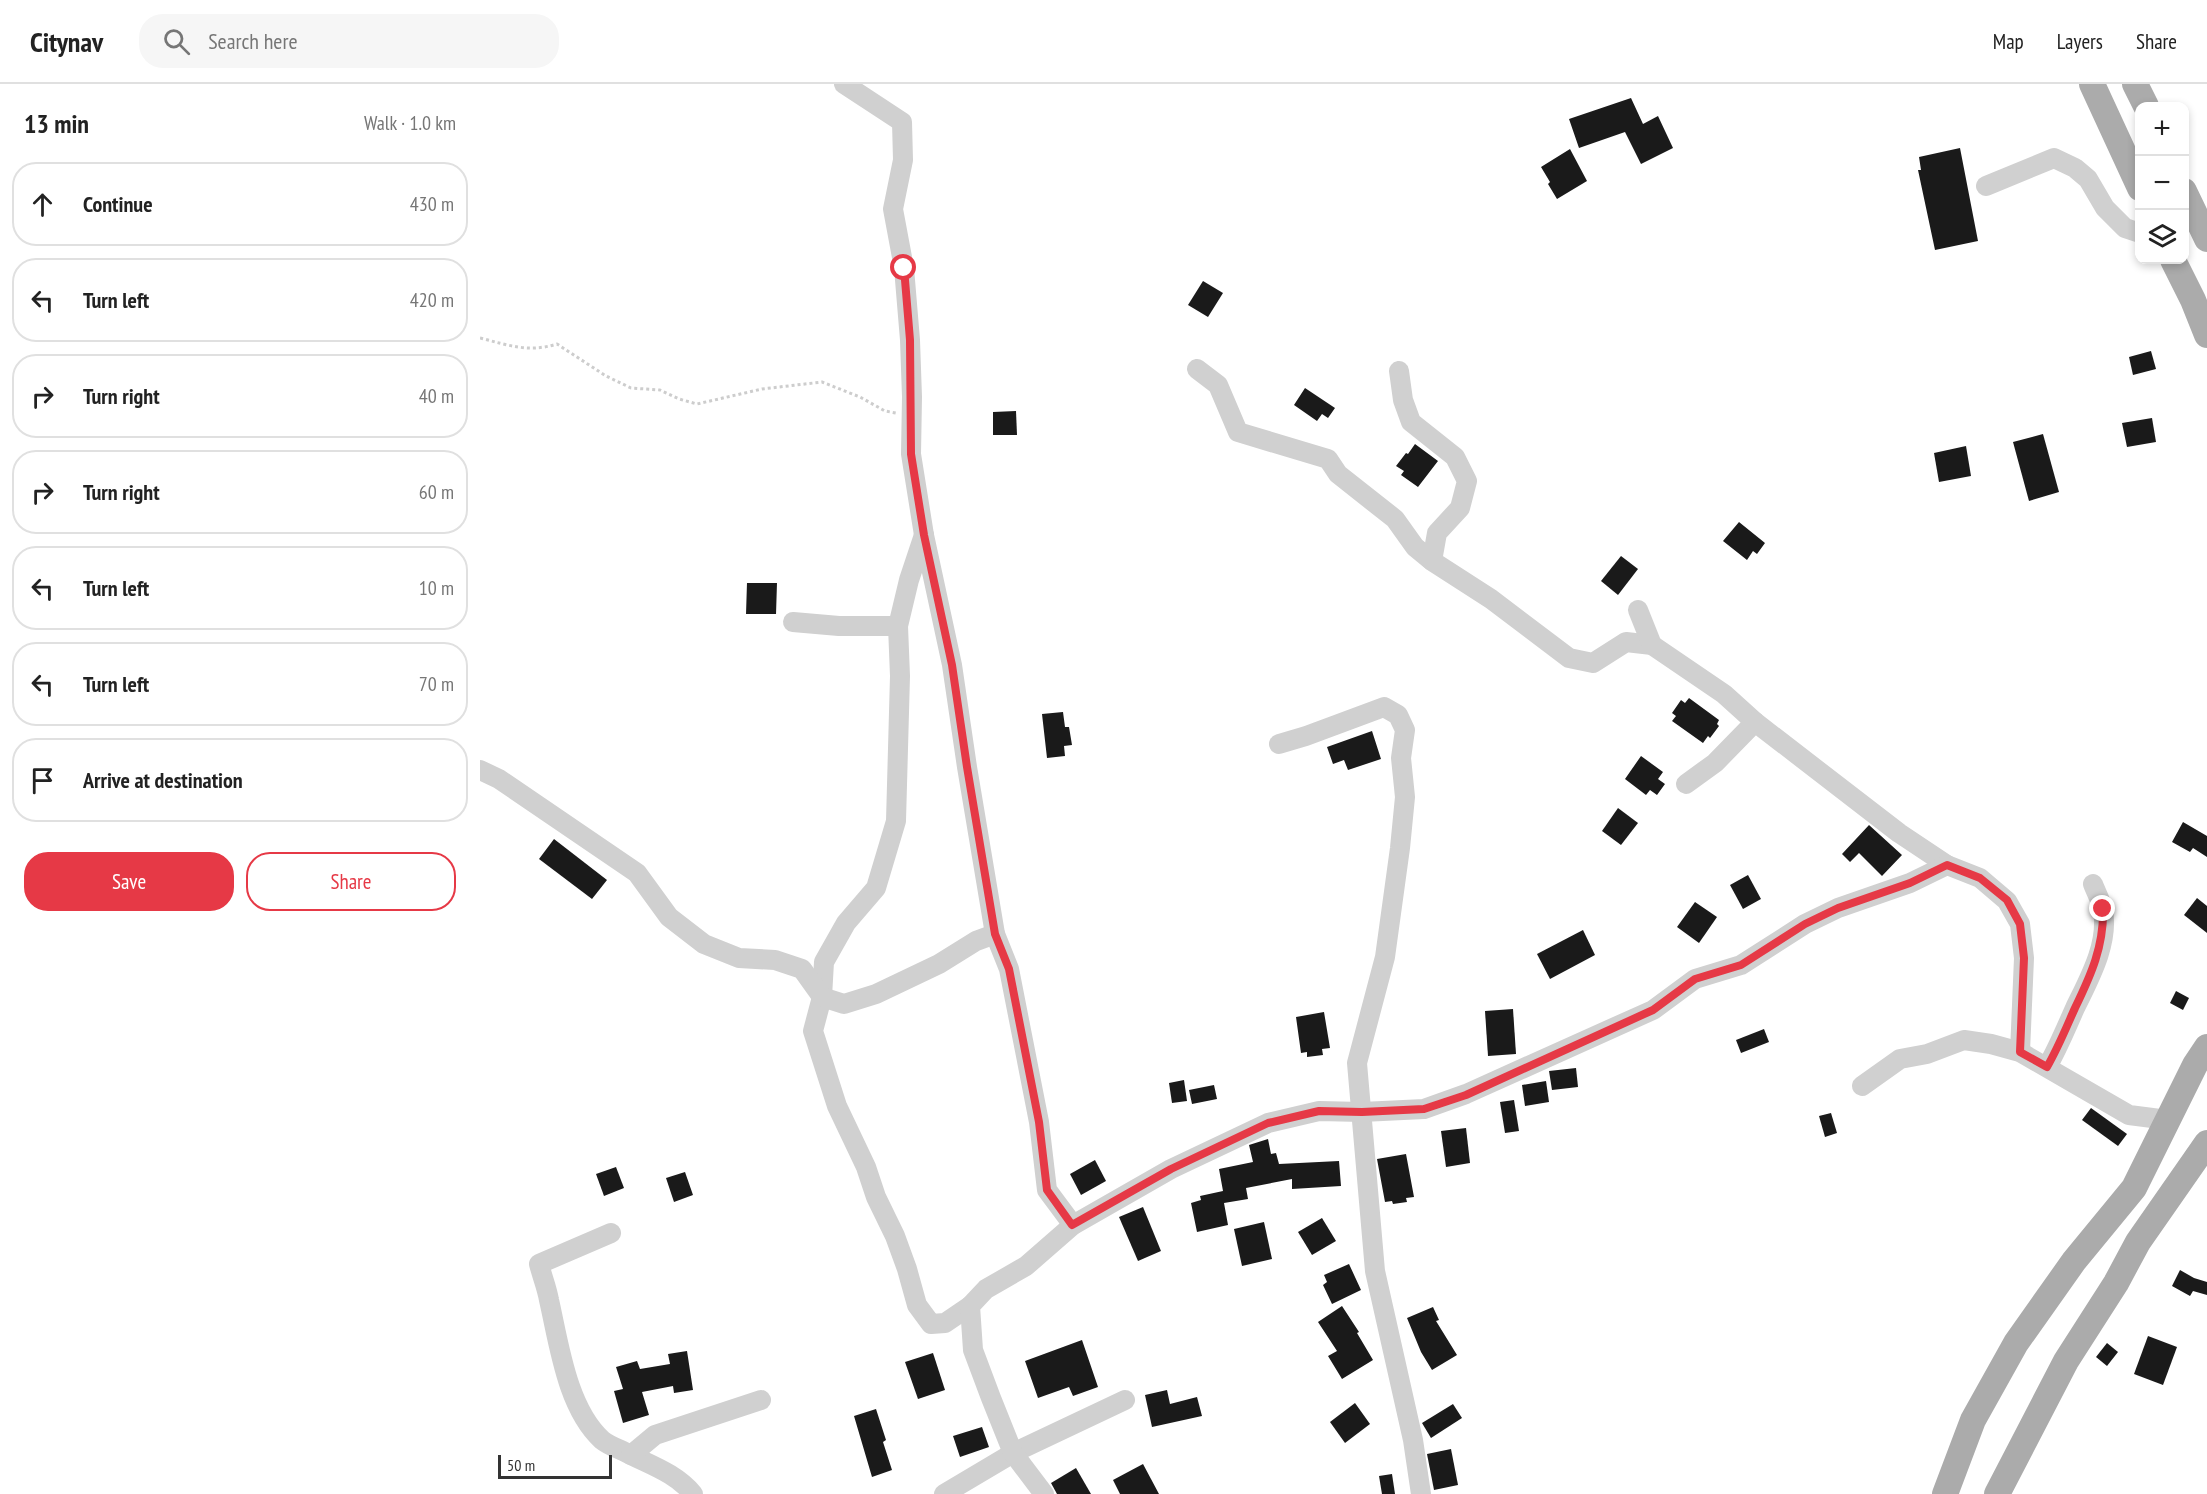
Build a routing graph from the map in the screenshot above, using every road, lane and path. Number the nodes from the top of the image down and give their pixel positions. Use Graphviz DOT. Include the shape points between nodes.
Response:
graph roads {
  1 [pos="844,84"];
  2 [pos="2092,84"];
  3 [pos="2136,84"];
  4 [pos="2144,102"];
  5 [pos="2135,179"];
  6 [pos="1986,186"];
  7 [pos="2189,201"];
  8 [pos="2135,232"];
  9 [pos="2207,239"];
  10 [pos="2175,264"];
  11 [pos="2207,335"];
  12 [pos="480,338"];
  13 [pos="1197,369"];
  14 [pos="1399,371"];
  15 [pos="912,417"];
  16 [pos="924,535"];
  17 [pos="1432,561"];
  18 [pos="1638,610"];
  19 [pos="794,622"];
  20 [pos="898,627"];
  21 [pos="1652,645"];
  22 [pos="1755,722"];
  23 [pos="1279,744"];
  24 [pos="480,770"];
  25 [pos="1686,784"];
  26 [pos="1947,865"];
  27 [pos="2093,884"];
  28 [pos="995,934"];
  29 [pos="822,997"];
  30 [pos="2207,1047"];
  31 [pos="2020,1052"];
  32 [pos="2047,1067"];
  33 [pos="1862,1086"];
  34 [pos="1362,1112"];
  35 [pos="2168,1120"];
  36 [pos="2207,1143"];
  37 [pos="1072,1225"];
  38 [pos="611,1233"];
  39 [pos="970,1306"];
  40 [pos="761,1400"];
  41 [pos="1125,1400"];
  42 [pos="1013,1453"];
  43 [pos="631,1455"];
  44 [pos="693,1494"];
  45 [pos="944,1494"];
  46 [pos="1044,1494"];
  47 [pos="1421,1494"];
  48 [pos="1945,1494"];
  49 [pos="1997,1494"];
  1 -- 15 [label="street" via="902,122 903,160 893,209 904,268"];
  2 -- 5 [label="main road"];
  3 -- 4 [label="main road"];
  6 -- 8 [label="street" via="2054,158 2088,179 2105,208 2125,228"];
  7 -- 9 [label="main road"];
  10 -- 11 [label="main road"];
  12 -- 15 [label="path" via="539,349 557,344 631,388 660,390 697,404 762,389 822,382 885,411"];
  13 -- 17 [label="street" via="1218,385 1238,432 1328,459 1338,474 1395,519 1415,547"];
  14 -- 17 [label="street" via="1411,422 1455,457 1467,481 1460,508 1437,533"];
  15 -- 16 [label="street" via="911,454"];
  16 -- 20 [label="street"];
  16 -- 28 [label="street" via="952,665"];
  17 -- 21 [label="street" via="1491,599 1569,658 1593,663 1626,642"];
  18 -- 21 [label="street"];
  19 -- 20 [label="street"];
  20 -- 29 [label="street" via="896,820 876,888 846,923 824,962"];
  21 -- 22 [label="street" via="1724,694"];
  22 -- 25 [label="street" via="1715,763"];
  22 -- 26 [label="street" via="1899,833"];
  23 -- 34 [label="street" via="1384,707 1398,715 1405,730 1401,758 1405,797 1385,957 1357,1063"];
  24 -- 29 [label="street" via="637,873 669,917 704,944 739,958 775,960 802,969"];
  26 -- 31 [label="street" via="1980,878 2007,900 2020,924 2024,958"];
  26 -- 34 [label="street" via="1910,883 1838,908 1741,965 1695,979 1653,1010 1466,1095 1424,1109"];
  27 -- 32 [label="street" via="2103,909 2100,947 2090,980"];
  28 -- 29 [label="street" via="876,994 844,1004"];
  28 -- 37 [label="street" via="1009,969 1039,1122 1047,1190"];
  29 -- 39 [label="street" via="813,1031 824,1068 895,1236 917,1305 931,1324 945,1323"];
  30 -- 35 [label="main road"];
  31 -- 32 [label="street"];
  31 -- 33 [label="street" via="1964,1040 1900,1059"];
  32 -- 35 [label="street" via="2129,1115"];
  34 -- 37 [label="street" via="1319,1111 1268,1123 1171,1169"];
  34 -- 47 [label="street" via="1375,1271 1413,1440"];
  35 -- 48 [label="main road" via="2134,1188 2074,1261 2016,1342 1973,1420"];
  36 -- 49 [label="main road" via="2138,1242 2066,1361"];
  37 -- 39 [label="street" via="1026,1266 986,1289"];
  38 -- 43 [label="street" via="538,1264 574,1395 603,1441"];
  39 -- 42 [label="street" via="973,1350"];
  40 -- 43 [label="street" via="655,1435"];
  41 -- 42 [label="street"];
  42 -- 45 [label="street"];
  42 -- 46 [label="street"];
  43 -- 44 [label="street" via="676,1478"];
}
